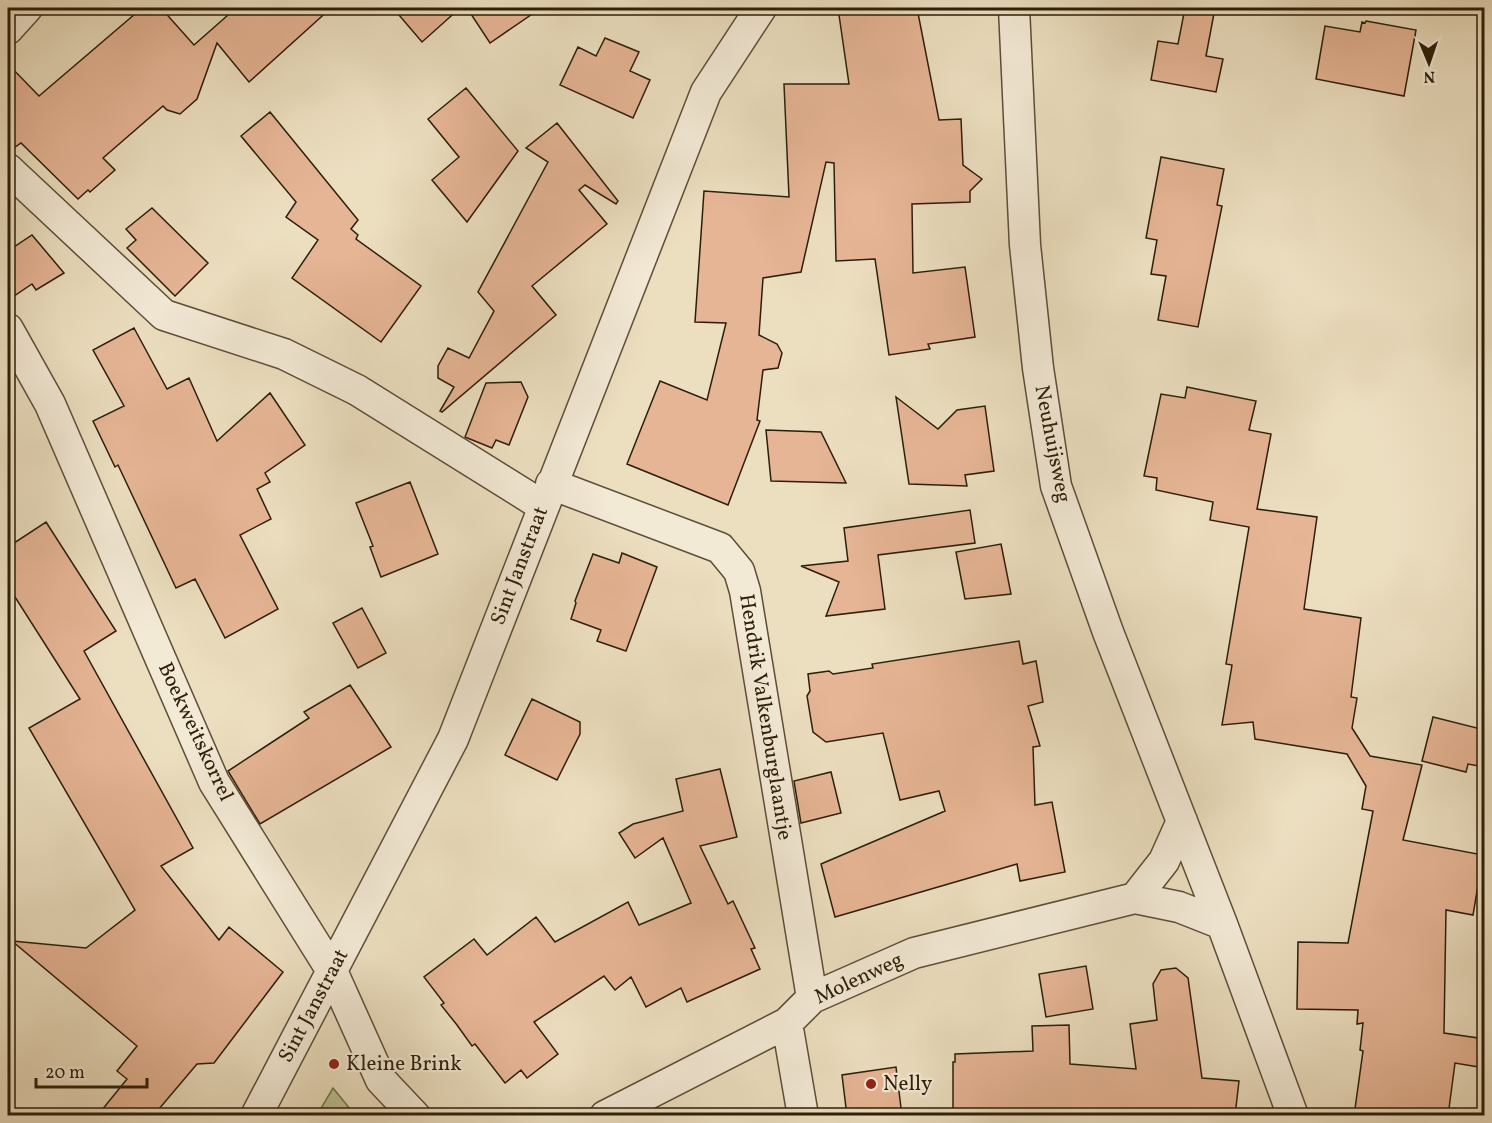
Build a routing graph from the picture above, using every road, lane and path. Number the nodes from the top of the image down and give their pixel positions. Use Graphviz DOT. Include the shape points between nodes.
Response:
graph roads {
  1 [pos="27,8"];
  2 [pos="761,8"];
  3 [pos="1014,8"];
  4 [pos="8,29"];
  5 [pos="8,169"];
  6 [pos="8,329"];
  7 [pos="547,495"];
  8 [pos="1182,821"];
  9 [pos="1135,898"];
  10 [pos="1222,924"];
  11 [pos="332,971"];
  12 [pos="812,998"];
  13 [pos="788,1023"];
  14 [pos="256,1116"];
  15 [pos="415,1116"];
  16 [pos="605,1116"];
  17 [pos="803,1116"];
  18 [pos="1293,1116"];
  1 -- 4 [label="street"];
  2 -- 7 [label="street, Sint Janstraat" via="706,92"];
  3 -- 8 [label="street, Neuhuijsweg" via="1025,245 1056,486"];
  5 -- 7 [label="street, Hendrik Valkenburglaantje" via="164,315 284,354"];
  6 -- 11 [label="street, Boekweitskorrel" via="50,404 214,782"];
  7 -- 11 [label="street, Sint Janstraat" via="453,739"];
  7 -- 12 [label="street, Hendrik Valkenburglaantje" via="720,548 739,571"];
  8 -- 9 [label="street" via="1164,861"];
  8 -- 10 [label="street, Neuhuijsweg"];
  9 -- 10 [label="street, Molenweg" via="1179,906"];
  9 -- 12 [label="street, Molenweg" via="914,954"];
  10 -- 18 [label="street"];
  11 -- 14 [label="street, Sint Janstraat"];
  11 -- 15 [label="street, Boekweitskorrel" via="381,1080"];
  12 -- 13 [label="street, Molenweg"];
  13 -- 16 [label="street, Molenweg"];
  13 -- 17 [label="street"];
}
